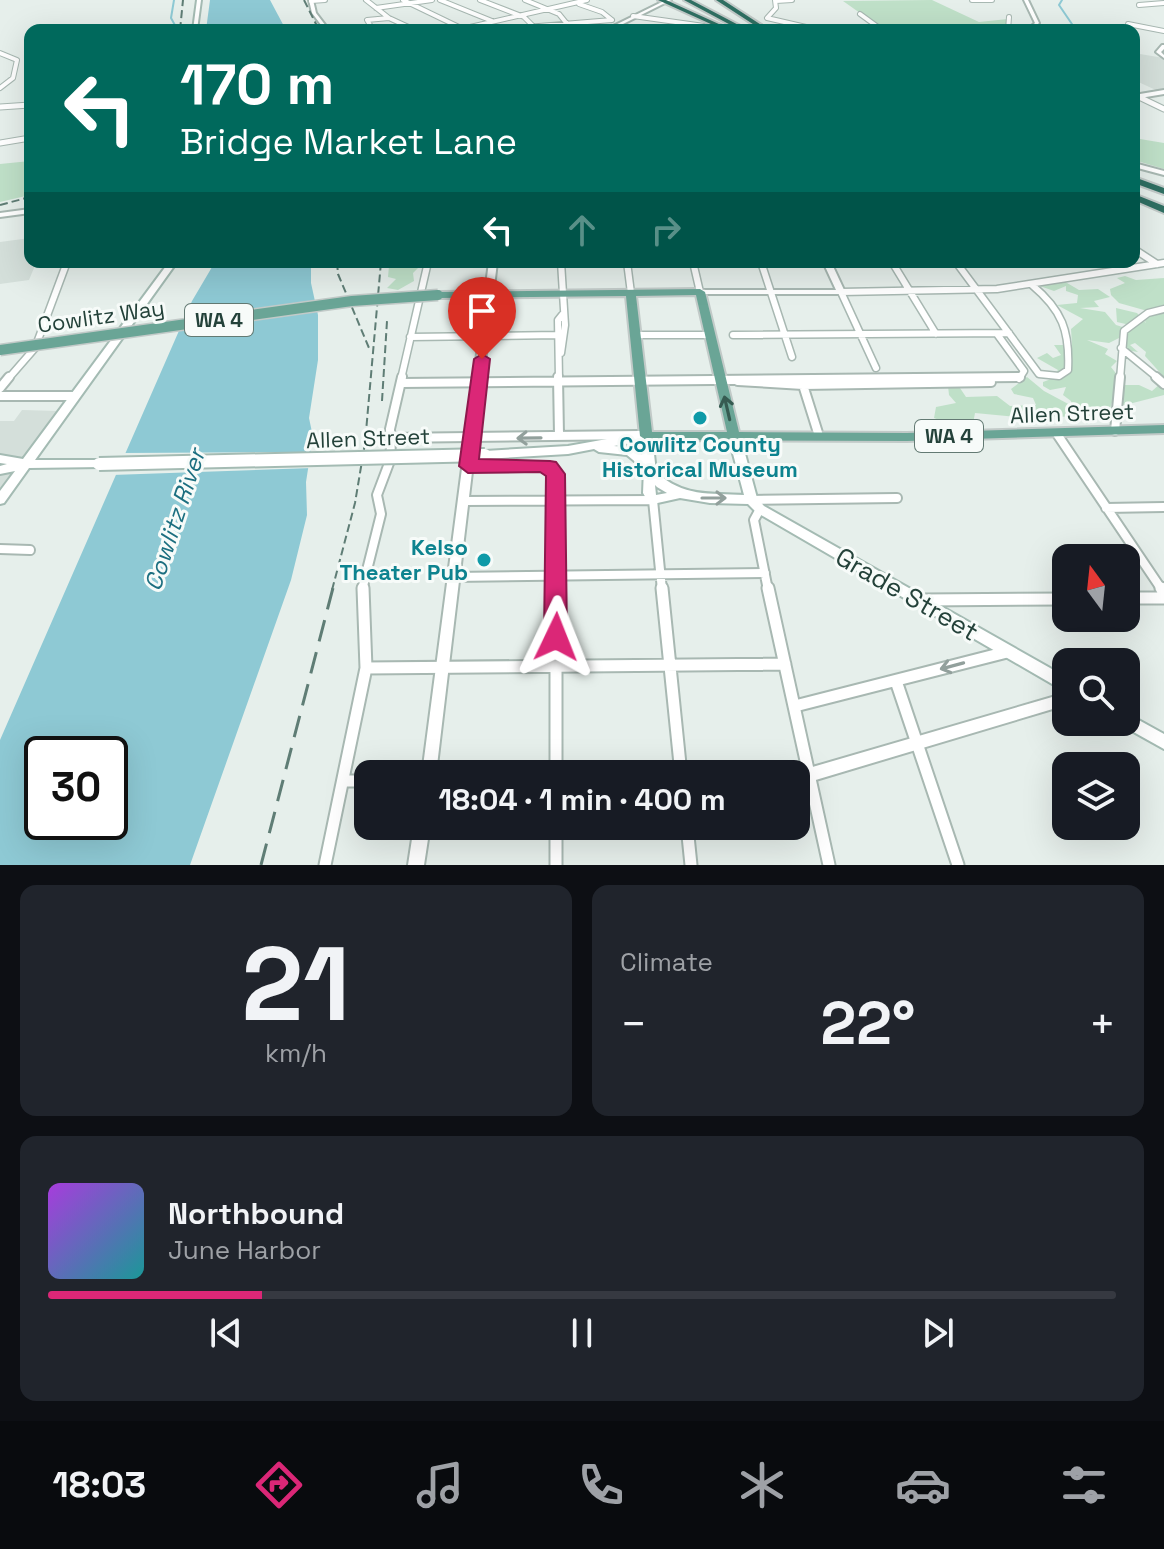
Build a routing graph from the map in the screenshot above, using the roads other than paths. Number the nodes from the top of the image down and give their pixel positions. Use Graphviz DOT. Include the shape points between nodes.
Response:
graph roads {
  1 [pos="199,0"];
  2 [pos="311,0"];
  3 [pos="325,0"];
  4 [pos="366,0"];
  5 [pos="432,0"];
  6 [pos="440,0"];
  7 [pos="480,0"];
  8 [pos="525,0"];
  9 [pos="568,0"];
  10 [pos="587,0"];
  11 [pos="687,0"];
  12 [pos="703,0"];
  13 [pos="719,0"];
  14 [pos="775,0"];
  15 [pos="792,0"];
  16 [pos="972,0"];
  17 [pos="992,0"];
  18 [pos="1026,0"];
  19 [pos="664,1"];
  20 [pos="406,2"];
  21 [pos="575,3"];
  22 [pos="1164,3"];
  23 [pos="1139,5"];
  24 [pos="376,9"];
  25 [pos="549,9"];
  26 [pos="860,14"];
  27 [pos="521,15"];
  28 [pos="633,16"];
  29 [pos="1009,17"];
  30 [pos="389,18"];
  31 [pos="493,22"];
  32 [pos="196,24"];
  33 [pos="324,24"];
  34 [pos="370,24"];
  35 [pos="402,24"];
  36 [pos="450,24"];
  37 [pos="485,24"];
  38 [pos="498,24"];
  39 [pos="531,24"];
  40 [pos="568,24"];
  41 [pos="618,24"];
  42 [pos="690,24"];
  43 [pos="716,24"];
  44 [pos="733,24"];
  45 [pos="748,24"];
  46 [pos="757,24"];
  47 [pos="793,24"];
  48 [pos="874,24"];
  49 [pos="1008,24"];
  50 [pos="1036,24"];
  51 [pos="1140,26"];
  52 [pos="1164,31"];
  53 [pos="1164,46"];
  54 [pos="0,53"];
  55 [pos="1164,57"];
  56 [pos="2,86"];
  57 [pos="1164,92"];
  58 [pos="1140,95"];
  59 [pos="1140,98"];
  60 [pos="24,105"];
  61 [pos="0,107"];
  62 [pos="1164,109"];
  63 [pos="24,139"];
  64 [pos="0,143"];
  65 [pos="1140,167"];
  66 [pos="1164,173"];
  67 [pos="1140,180"];
  68 [pos="1164,189"];
  69 [pos="1140,193"];
  70 [pos="1140,200"];
  71 [pos="1164,202"];
  72 [pos="1164,210"];
  73 [pos="24,212"];
  74 [pos="0,215"];
  75 [pos="1140,252"];
  76 [pos="1161,264"];
  77 [pos="1140,267"];
  78 [pos="65,268"];
  79 [pos="169,268"];
  80 [pos="427,268"];
  81 [pos="492,268"];
  82 [pos="561,268"];
  83 [pos="628,268"];
  84 [pos="694,268"];
  85 [pos="763,268"];
  86 [pos="830,268"];
  87 [pos="895,268"];
  88 [pos="960,268"];
  89 [pos="1136,268"];
  90 [pos="1032,285"];
  91 [pos="973,289"];
  92 [pos="907,290"];
  93 [pos="700,292"];
  94 [pos="771,292"];
  95 [pos="841,292"];
  96 [pos="631,293"];
  97 [pos="487,294"];
  98 [pos="561,294"];
  99 [pos="1164,309"];
  100 [pos="562,315"];
  101 [pos="1009,333"];
  102 [pos="936,334"];
  103 [pos="997,334"];
  104 [pos="558,335"];
  105 [pos="637,335"];
  106 [pos="710,335"];
  107 [pos="733,335"];
  108 [pos="785,335"];
  109 [pos="862,335"];
  110 [pos="485,336"];
  111 [pos="410,337"];
  112 [pos="1121,348"];
  113 [pos="0,350"];
  114 [pos="561,353"];
  115 [pos="792,357"];
  116 [pos="876,368"];
  117 [pos="721,381"];
  118 [pos="738,381"];
  119 [pos="995,381"];
  120 [pos="642,382"];
  121 [pos="401,383"];
  122 [pos="479,383"];
  123 [pos="560,383"];
  124 [pos="1164,384"];
  125 [pos="803,385"];
  126 [pos="0,388"];
  127 [pos="0,396"];
  128 [pos="75,396"];
  129 [pos="1164,429"];
  130 [pos="1115,431"];
  131 [pos="1057,434"];
  132 [pos="559,435"];
  133 [pos="734,435"];
  134 [pos="646,436"];
  135 [pos="819,436"];
  136 [pos="389,438"];
  137 [pos="472,438"];
  138 [pos="584,447"];
  139 [pos="0,459"];
  140 [pos="468,462"];
  141 [pos="27,464"];
  142 [pos="0,470"];
  143 [pos="649,470"];
  144 [pos="677,495"];
  145 [pos="897,498"];
  146 [pos="0,500"];
  147 [pos="557,500"];
  148 [pos="653,500"];
  149 [pos="464,501"];
  150 [pos="755,504"];
  151 [pos="1164,507"];
  152 [pos="1106,508"];
  153 [pos="0,549"];
  154 [pos="30,550"];
  155 [pos="765,573"];
  156 [pos="661,574"];
  157 [pos="558,576"];
  158 [pos="453,577"];
  159 [pos="1164,596"];
  160 [pos="1140,597"];
  161 [pos="1052,599"];
  162 [pos="917,600"];
  163 [pos="1007,652"];
  164 [pos="785,664"];
  165 [pos="671,665"];
  166 [pos="366,668"];
  167 [pos="443,668"];
  168 [pos="555,668"];
  169 [pos="1052,677"];
  170 [pos="896,681"];
  171 [pos="1052,703"];
  172 [pos="795,706"];
  173 [pos="1140,728"];
  174 [pos="1164,742"];
  175 [pos="917,745"];
  176 [pos="431,760"];
  177 [pos="556,760"];
  178 [pos="680,760"];
  179 [pos="800,760"];
  180 [pos="810,774"];
  181 [pos="343,781"];
  182 [pos="354,781"];
  183 [pos="810,802"];
  184 [pos="420,840"];
  185 [pos="556,840"];
  186 [pos="688,840"];
  187 [pos="325,865"];
  188 [pos="416,865"];
  189 [pos="556,865"];
  190 [pos="691,865"];
  191 [pos="829,865"];
  192 [pos="958,865"];
  1 -- 32 [label="main road"];
  2 -- 3 [label="street"];
  2 -- 33 [label="street"];
  4 -- 24 [label="street"];
  5 -- 20 [label="street"];
  6 -- 31 [label="street"];
  7 -- 27 [label="street"];
  8 -- 25 [label="street"];
  9 -- 21 [label="street"];
  10 -- 21 [label="street"];
  11 -- 44 [label="highway"];
  12 -- 45 [label="highway"];
  13 -- 46 [label="highway"];
  14 -- 15 [label="street"];
  14 -- 47 [label="street" via="776,8 767,18"];
  16 -- 17 [label="street"];
  18 -- 50 [label="street"];
  19 -- 28 [label="street"];
  19 -- 43 [label="highway"];
  20 -- 24 [label="street"];
  20 -- 36 [label="street"];
  21 -- 25 [label="street"];
  21 -- 40 [label="street" via="612,20"];
  22 -- 23 [label="street"];
  24 -- 30 [label="street"];
  25 -- 27 [label="street"];
  25 -- 40 [label="street"];
  26 -- 48 [label="street"];
  27 -- 31 [label="street"];
  27 -- 39 [label="street"];
  28 -- 41 [label="street"];
  28 -- 42 [label="street"];
  29 -- 49 [label="street"];
  30 -- 34 [label="street" via="368,19"];
  30 -- 35 [label="street"];
  31 -- 37 [label="street"];
  31 -- 38 [label="street"];
  51 -- 52 [label="street"];
  53 -- 55 [label="street" via="1158,52"];
  54 -- 56 [label="street" via="17,60 13,78"];
  57 -- 58 [label="street"];
  59 -- 62 [label="street"];
  60 -- 61 [label="street"];
  63 -- 64 [label="street"];
  65 -- 66 [label="street"];
  67 -- 68 [label="highway"];
  69 -- 71 [label="highway"];
  70 -- 72 [label="highway"];
  73 -- 74 [label="street"];
  75 -- 76 [label="street"];
  76 -- 77 [label="street, Cowlitz Way"];
  78 -- 126 [label="street" via="35,348"];
  79 -- 128 [label="main road"];
  80 -- 111 [label="street"];
  81 -- 97 [label="street"];
  82 -- 98 [label="street"];
  83 -- 96 [label="street"];
  84 -- 93 [label="street"];
  85 -- 94 [label="street"];
  86 -- 95 [label="street"];
  87 -- 92 [label="street"];
  88 -- 91 [label="street"];
  89 -- 90 [label="street, Cowlitz Way"];
  90 -- 91 [label="street, Cowlitz Way"];
  90 -- 101 [label="street" via="1066,320 1066,373 1039,374"];
  91 -- 92 [label="street, Cowlitz Way"];
  91 -- 101 [label="street"];
  92 -- 95 [label="street, Cowlitz Way"];
  92 -- 102 [label="street"];
  93 -- 94 [label="street, Cowlitz Way"];
  93 -- 96 [label="main road, Cowlitz Way / WA 4"];
  93 -- 106 [label="main road"];
  94 -- 95 [label="street, Cowlitz Way"];
  94 -- 108 [label="street"];
  95 -- 109 [label="street"];
  96 -- 98 [label="main road, Cowlitz Way / WA 4"];
  96 -- 105 [label="main road"];
  97 -- 98 [label="main road, Cowlitz Way / WA 4"];
  97 -- 110 [label="street"];
  97 -- 113 [label="main road, Cowlitz Way / WA 4, bridge" via="352,301"];
  98 -- 100 [label="street"];
  99 -- 112 [label="street" via="1148,313 1124,331"];
  100 -- 104 [label="street"];
  100 -- 114 [label="street" via="567,321"];
  101 -- 103 [label="street"];
  102 -- 103 [label="street"];
  102 -- 109 [label="street"];
  103 -- 119 [label="street" via="1024,371 1019,380"];
  104 -- 110 [label="street"];
  104 -- 114 [label="street"];
  105 -- 106 [label="street"];
  105 -- 120 [label="main road"];
  106 -- 117 [label="main road"];
  107 -- 108 [label="street"];
  108 -- 109 [label="street"];
  108 -- 115 [label="street"];
  109 -- 116 [label="street"];
  110 -- 111 [label="street"];
  110 -- 122 [label="street"];
  111 -- 121 [label="street"];
  112 -- 124 [label="street"];
  112 -- 130 [label="street"];
  114 -- 123 [label="street"];
  117 -- 118 [label="street"];
  117 -- 120 [label="street"];
  133 -- 117 [label="main road, one-way"];
  118 -- 119 [label="street"];
  118 -- 125 [label="street"];
  119 -- 125 [label="street"];
  120 -- 123 [label="street"];
  120 -- 134 [label="main road"];
  121 -- 122 [label="street"];
  121 -- 136 [label="street"];
  122 -- 123 [label="street"];
  122 -- 137 [label="street"];
  123 -- 132 [label="street"];
  125 -- 135 [label="street"];
  127 -- 128 [label="street"];
  128 -- 141 [label="main road"];
  129 -- 130 [label="main road, Allen Street / WA 4"];
  130 -- 131 [label="main road, Allen Street / WA 4"];
  131 -- 135 [label="main road, Allen Street / WA 4"];
  131 -- 152 [label="street"];
  132 -- 134 [label="street, Allen Street"];
  132 -- 137 [label="street, Allen Street, one-way"];
  133 -- 134 [label="main road, Allen Street / WA 4"];
  133 -- 135 [label="main road, Allen Street / WA 4"];
  133 -- 150 [label="main road"];
  134 -- 138 [label="main road, Allen Street"];
  134 -- 143 [label="main road"];
  136 -- 137 [label="street, Allen Street"];
  136 -- 166 [label="street" via="391,458 377,495 381,514 364,575"];
  137 -- 140 [label="street"];
  138 -- 141 [label="main road, Allen Street, bridge" via="485,455"];
  138 -- 143 [label="main road" via="630,451"];
  139 -- 141 [label="main road"];
  140 -- 147 [label="street" via="552,469"];
  140 -- 149 [label="street"];
  141 -- 142 [label="main road"];
  141 -- 146 [label="main road"];
  143 -- 144 [label="main road"];
  143 -- 148 [label="main road"];
  144 -- 148 [label="main road"];
  144 -- 150 [label="main road, one-way"];
  145 -- 150 [label="street"];
  147 -- 148 [label="street"];
  147 -- 149 [label="street"];
  147 -- 157 [label="street"];
  148 -- 156 [label="street"];
  149 -- 158 [label="street"];
  150 -- 155 [label="street"];
  150 -- 162 [label="main road, Grade Street"];
  151 -- 152 [label="street"];
  152 -- 159 [label="street"];
  153 -- 154 [label="street"];
  155 -- 156 [label="street"];
  155 -- 164 [label="street"];
  156 -- 157 [label="street"];
  156 -- 165 [label="street"];
  157 -- 158 [label="street"];
  157 -- 168 [label="street"];
  158 -- 167 [label="street"];
  159 -- 160 [label="street"];
  161 -- 162 [label="street"];
  162 -- 163 [label="main road, Grade Street"];
  163 -- 169 [label="main road, Grade Street"];
  163 -- 170 [label="street, one-way"];
  164 -- 165 [label="street"];
  164 -- 172 [label="street"];
  165 -- 168 [label="street"];
  165 -- 178 [label="street"];
  166 -- 167 [label="street"];
  166 -- 181 [label="street"];
  167 -- 168 [label="street"];
  167 -- 176 [label="street"];
  168 -- 177 [label="street"];
  170 -- 172 [label="street"];
  170 -- 175 [label="street"];
  171 -- 175 [label="street"];
  172 -- 179 [label="street"];
  173 -- 174 [label="main road"];
  175 -- 180 [label="street"];
  175 -- 192 [label="street"];
  181 -- 182 [label="street"];
  181 -- 187 [label="street"];
  183 -- 191 [label="street"];
  184 -- 188 [label="street"];
  185 -- 189 [label="street"];
  186 -- 190 [label="street"];
}
